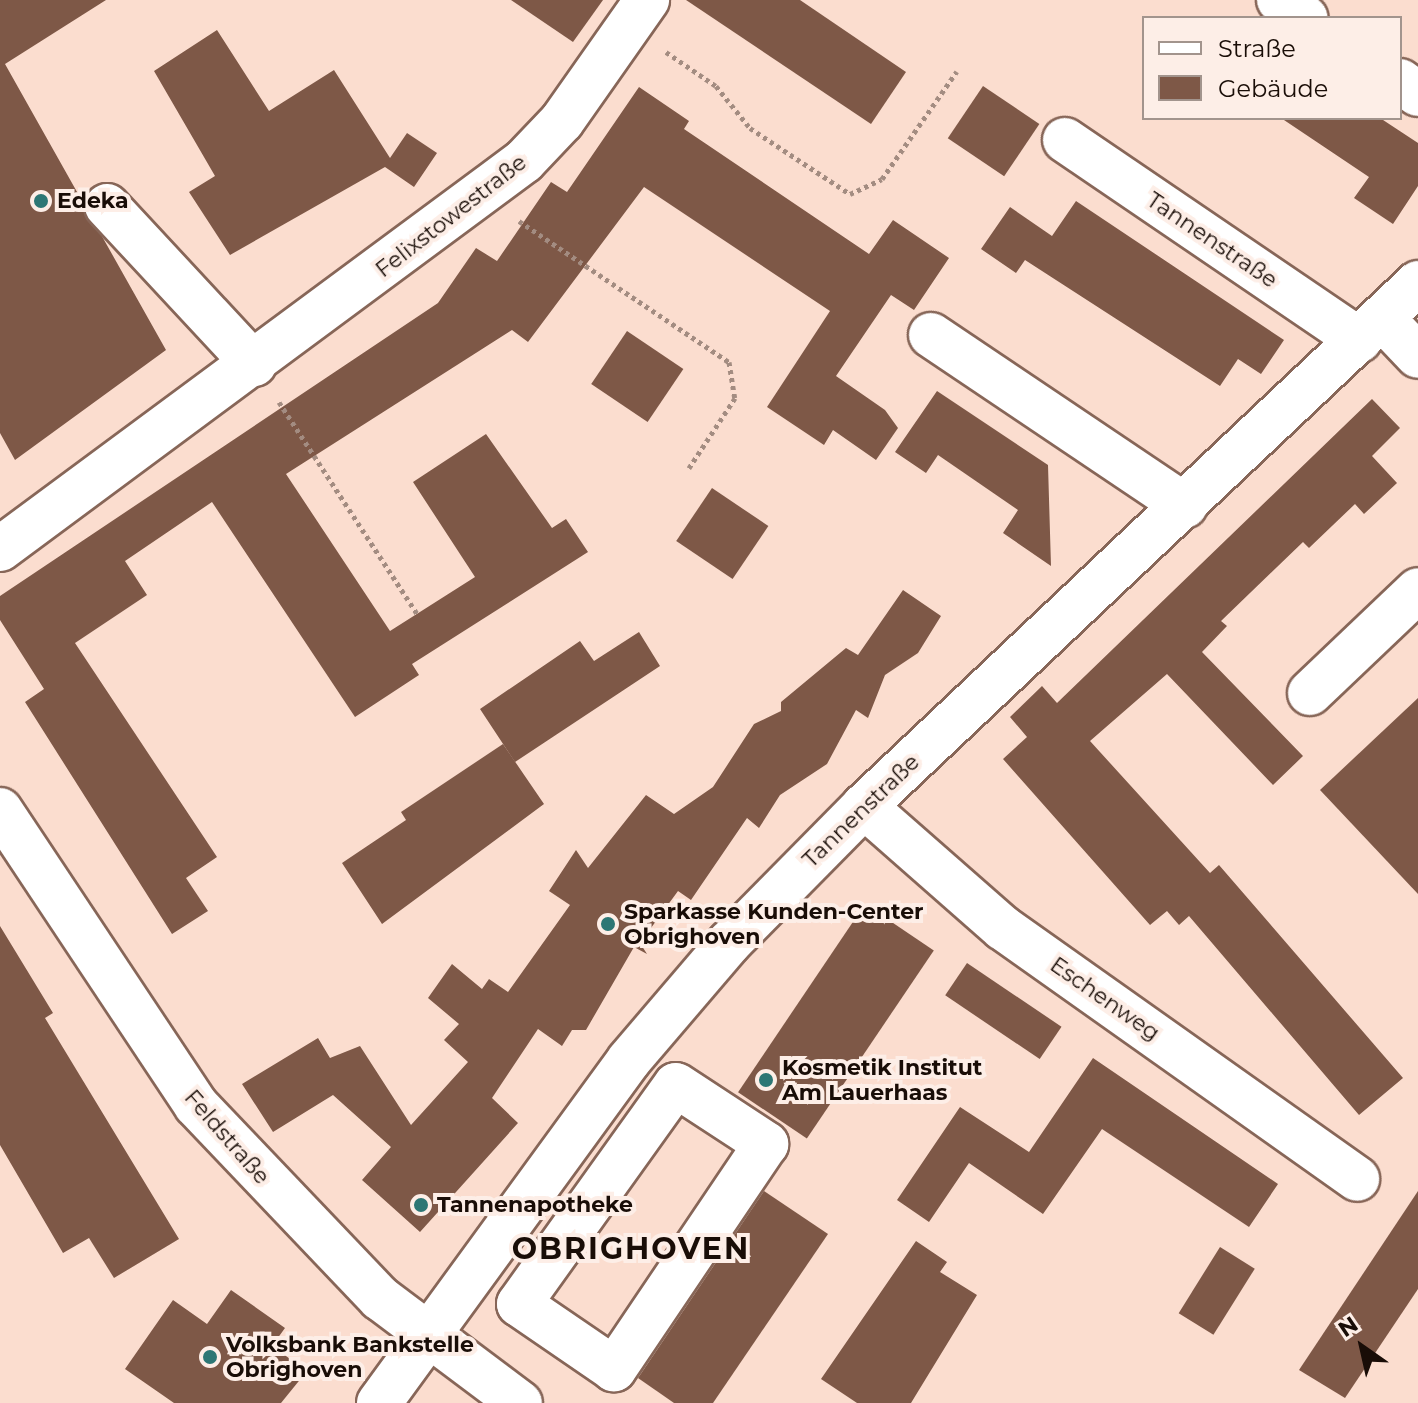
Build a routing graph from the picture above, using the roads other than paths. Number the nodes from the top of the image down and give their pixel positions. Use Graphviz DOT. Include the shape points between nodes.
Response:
graph roads {
  1 [pos="1279,0"];
  2 [pos="638,13"];
  3 [pos="1303,16"];
  4 [pos="1065,140"];
  5 [pos="107,206"];
  6 [pos="1418,283"];
  7 [pos="1370,329"];
  8 [pos="931,335"];
  9 [pos="1418,356"];
  10 [pos="254,364"];
  11 [pos="1185,506"];
  12 [pos="0,549"];
  13 [pos="1418,590"];
  14 [pos="1310,693"];
  15 [pos="864,806"];
  16 [pos="0,810"];
  17 [pos="1357,1179"];
  18 [pos="519,1304"];
  19 [pos="427,1340"];
  20 [pos="379,1403"];
  21 [pos="520,1403"];
  1 -- 3 [label="street"];
  2 -- 10 [label="street, Felixstowestraße" via="562,121 482,196"];
  4 -- 7 [label="street, Tannenstraße"];
  5 -- 10 [label="street"];
  6 -- 7 [label="street, Tannenstraße"];
  7 -- 9 [label="street"];
  7 -- 11 [label="street, Tannenstraße"];
  8 -- 11 [label="street"];
  10 -- 12 [label="street, Felixstowestraße"];
  11 -- 15 [label="street, Tannenstraße"];
  13 -- 14 [label="street"];
  15 -- 17 [label="street, Eschenweg" via="1003,928"];
  15 -- 19 [label="street, Tannenstraße" via="729,943 629,1060"];
  16 -- 19 [label="street, Feldstraße" via="196,1105 309,1230"];
  18 -- 18 [label="street" via="614,1369 766,1144 676,1085"];
  19 -- 20 [label="street, Tannenstraße"];
  19 -- 21 [label="street, Feldstraße"];
}
